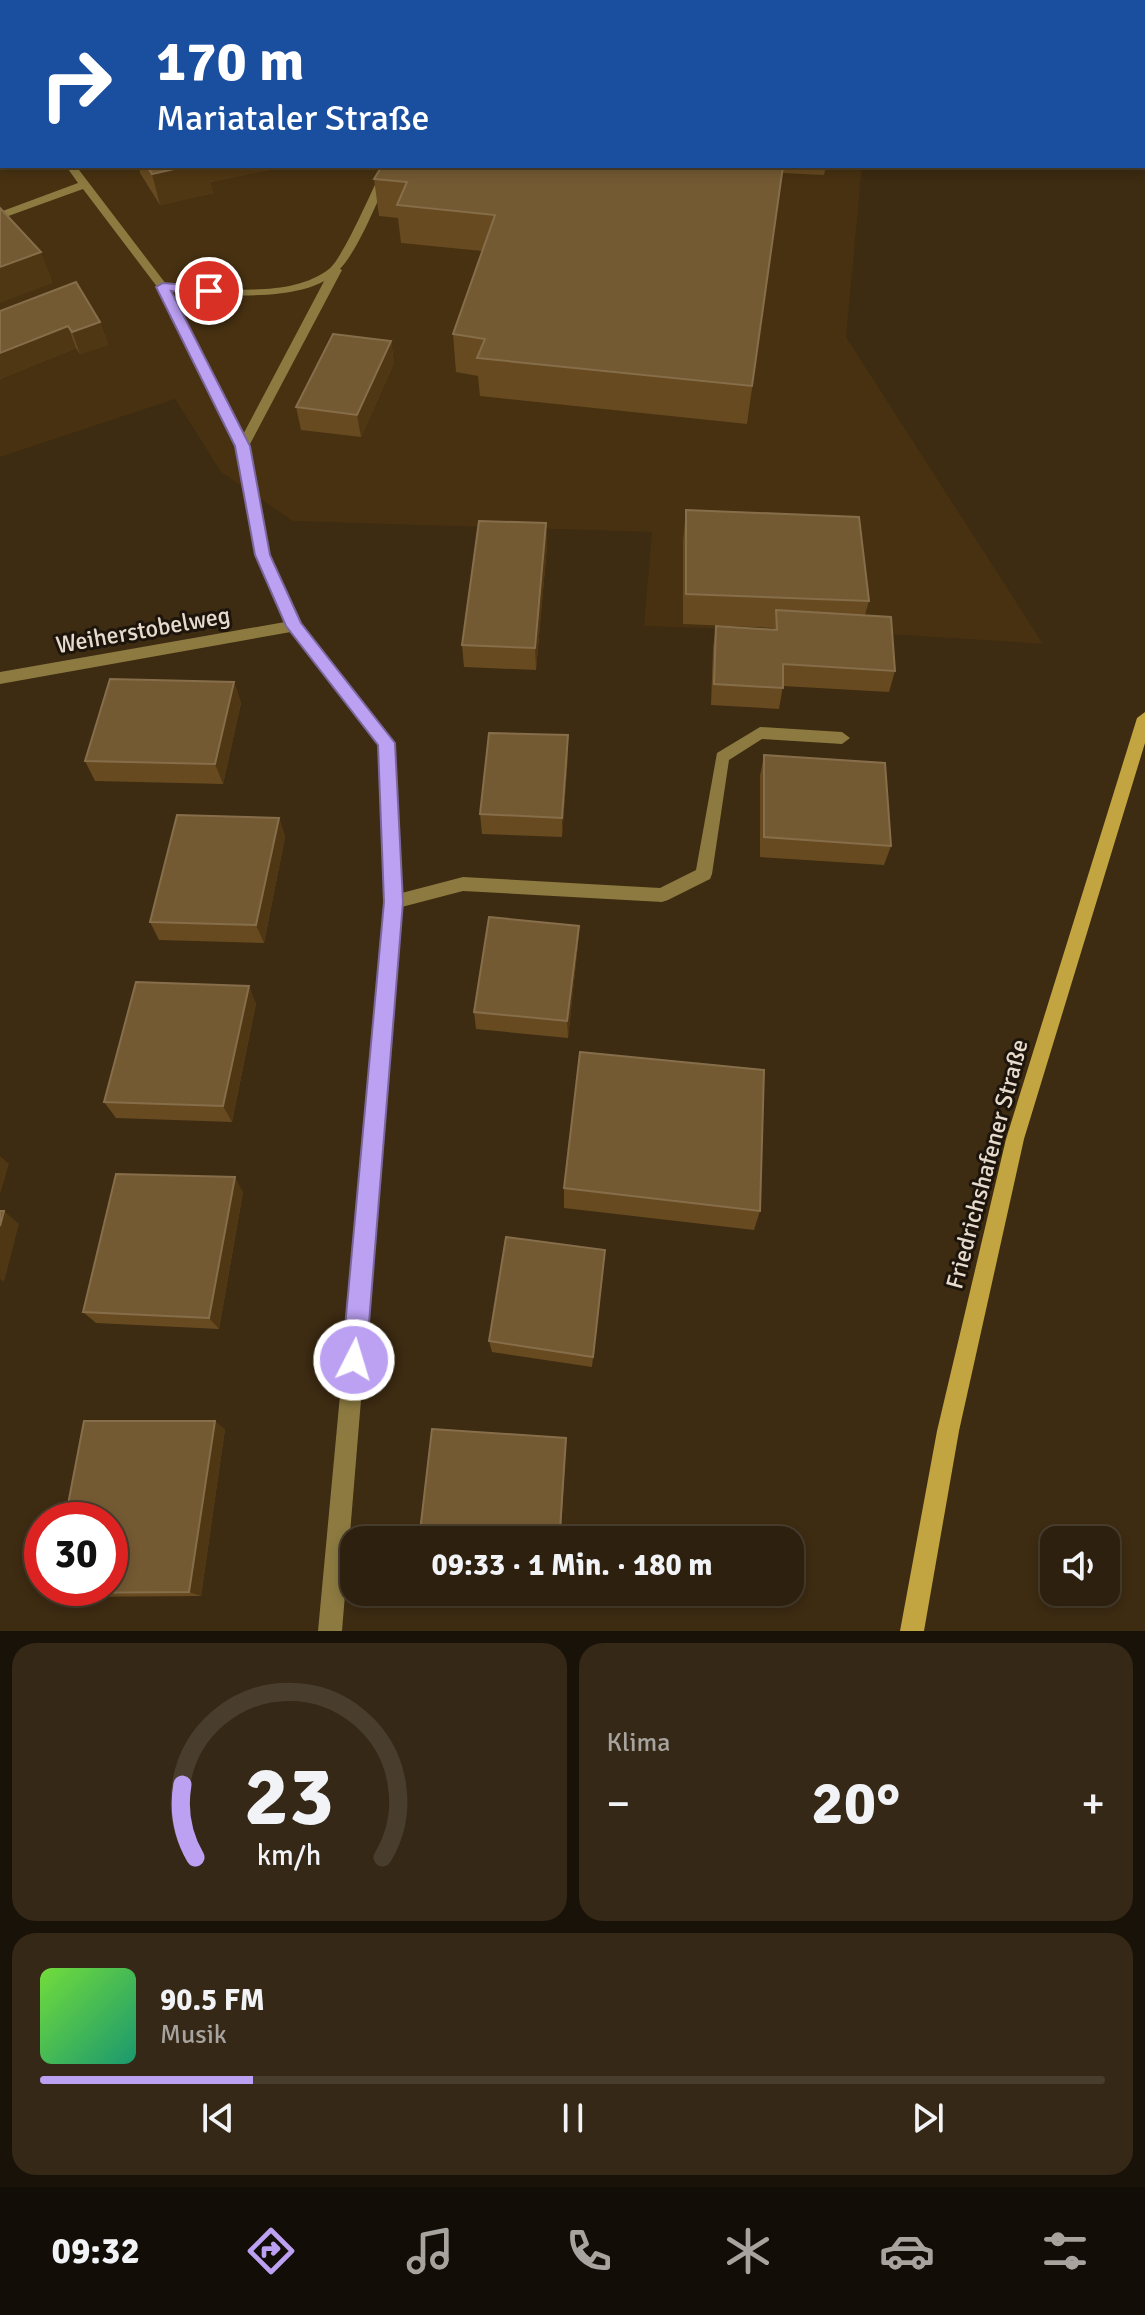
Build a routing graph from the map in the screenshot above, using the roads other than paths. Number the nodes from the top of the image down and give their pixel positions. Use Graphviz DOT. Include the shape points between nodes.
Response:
graph roads {
  1 [pos="73,168"];
  2 [pos="388,168"];
  3 [pos="85,184"];
  4 [pos="0,216"];
  5 [pos="336,270"];
  6 [pos="163,287"];
  7 [pos="243,446"];
  8 [pos="294,626"];
  9 [pos="0,678"];
  10 [pos="1145,718"];
  11 [pos="842,738"];
  12 [pos="394,902"];
  13 [pos="330,1631"];
  14 [pos="912,1631"];
  1 -- 3 [label="street"];
  2 -- 5 [label="street"];
  3 -- 4 [label="street"];
  3 -- 6 [label="street"];
  5 -- 6 [label="street" via="297,287 232,293"];
  5 -- 7 [label="street"];
  6 -- 7 [label="street"];
  7 -- 8 [label="street" via="262,555"];
  8 -- 9 [label="street, Weiherstobelweg"];
  8 -- 12 [label="street" via="386,743"];
  10 -- 14 [label="main road, Friedrichshafener Straße" via="1015,1139 948,1431"];
  11 -- 12 [label="street" via="760,733 722,757 704,874 662,895 463,884"];
  12 -- 13 [label="street"];
}
